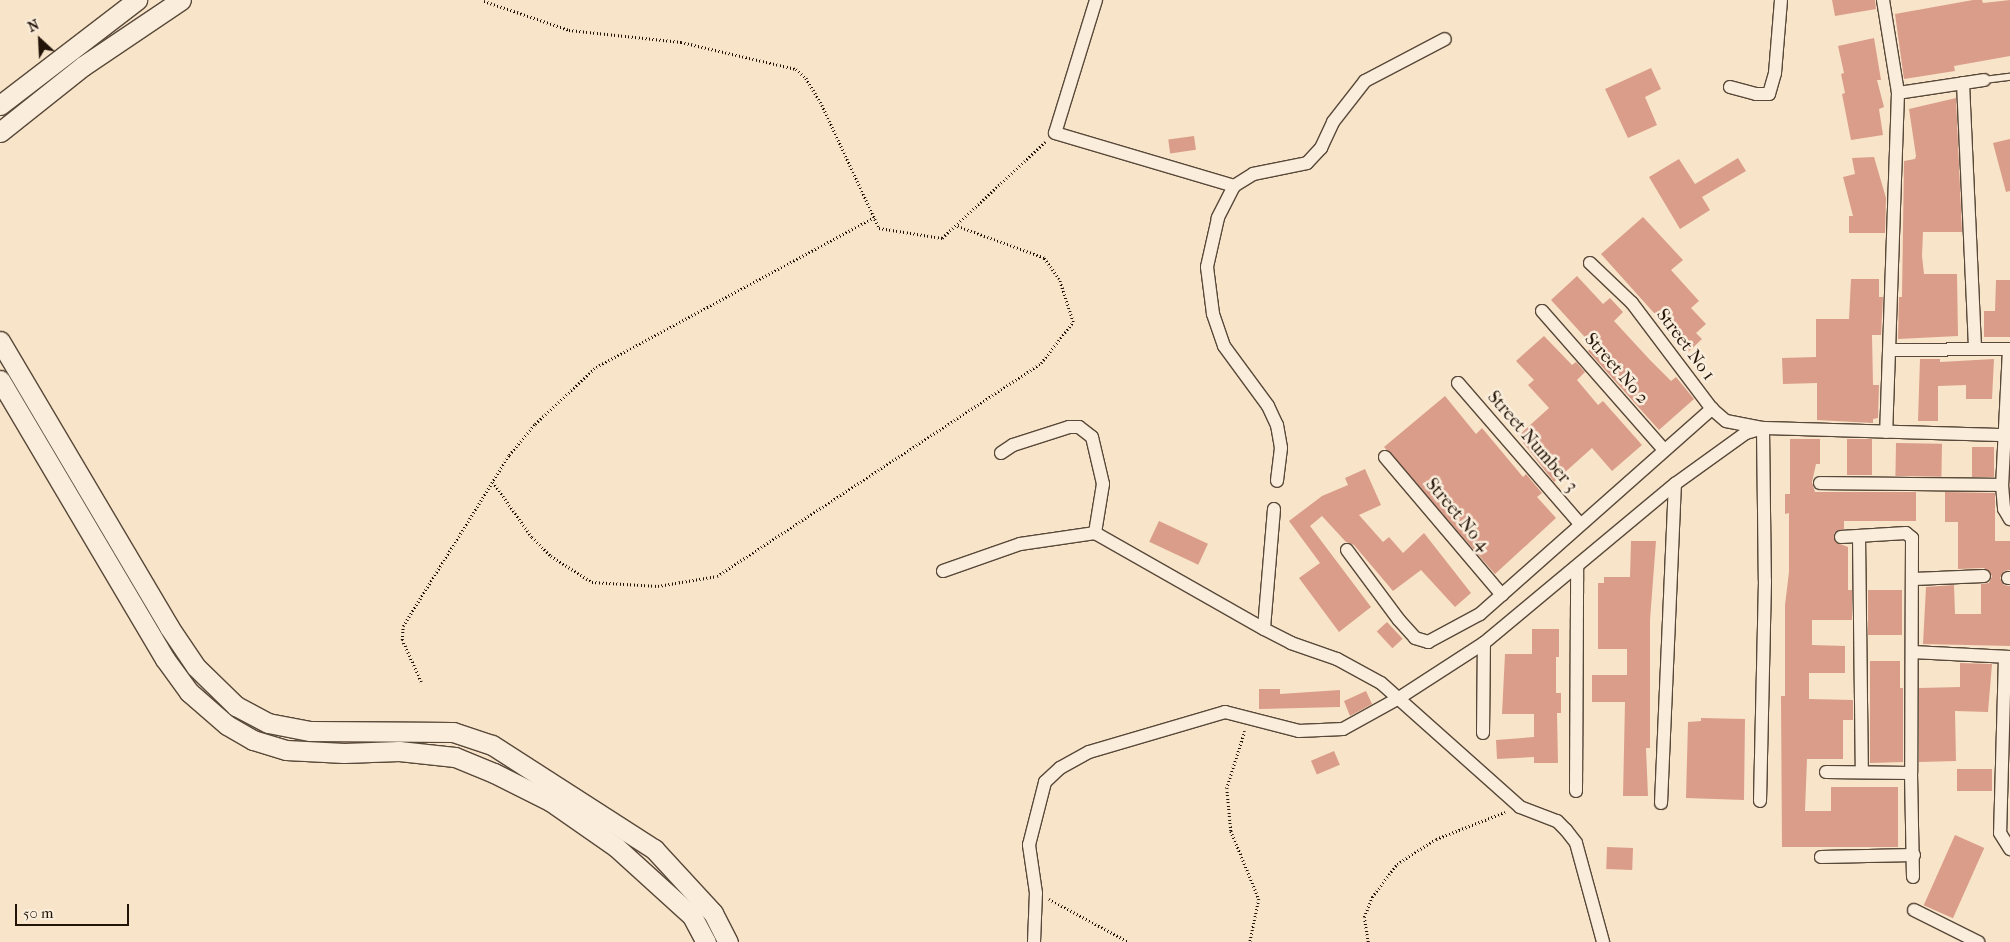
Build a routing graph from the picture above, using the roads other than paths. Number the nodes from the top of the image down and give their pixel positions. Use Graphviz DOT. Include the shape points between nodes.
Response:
graph roads {
  1 [pos="137,0"];
  2 [pos="180,0"];
  3 [pos="1096,0"];
  4 [pos="1780,0"];
  5 [pos="1887,1"];
  6 [pos="1444,39"];
  7 [pos="2010,77"];
  8 [pos="1984,80"];
  9 [pos="1963,83"];
  10 [pos="1730,87"];
  11 [pos="1898,93"];
  12 [pos="0,105"];
  13 [pos="0,132"];
  14 [pos="1234,186"];
  15 [pos="1590,263"];
  16 [pos="1542,311"];
  17 [pos="0,341"];
  18 [pos="1975,349"];
  19 [pos="2010,349"];
  20 [pos="1890,350"];
  21 [pos="0,380"];
  22 [pos="1458,383"];
  23 [pos="1712,409"];
  24 [pos="1763,428"];
  25 [pos="1886,432"];
  26 [pos="2002,435"];
  27 [pos="1664,450"];
  28 [pos="1001,452"];
  29 [pos="1385,457"];
  30 [pos="1277,481"];
  31 [pos="1820,483"];
  32 [pos="1675,484"];
  33 [pos="2002,484"];
  34 [pos="1274,509"];
  35 [pos="2010,519"];
  36 [pos="1580,524"];
  37 [pos="1095,534"];
  38 [pos="1859,536"];
  39 [pos="1841,537"];
  40 [pos="1347,550"];
  41 [pos="1577,569"];
  42 [pos="943,571"];
  43 [pos="1984,576"];
  44 [pos="1914,579"];
  45 [pos="1502,595"];
  46 [pos="1264,629"];
  47 [pos="1484,643"];
  48 [pos="1912,652"];
  49 [pos="2007,657"];
  50 [pos="1399,698"];
  51 [pos="1483,733"];
  52 [pos="1826,772"];
  53 [pos="1862,772"];
  54 [pos="1910,773"];
  55 [pos="1576,791"];
  56 [pos="1760,800"];
  57 [pos="1661,803"];
  58 [pos="2010,849"];
  59 [pos="1914,855"];
  60 [pos="1821,857"];
  61 [pos="1913,877"];
  62 [pos="1914,910"];
  63 [pos="706,942"];
  64 [pos="728,942"];
  65 [pos="1034,942"];
  66 [pos="1603,942"];
  67 [pos="1978,942"];
  1 -- 12 [label="main road"];
  2 -- 13 [label="main road" via="83,66"];
  3 -- 14 [label="street" via="1055,133"];
  4 -- 10 [label="street" via="1775,73 1769,94"];
  5 -- 11 [label="street"];
  6 -- 14 [label="street" via="1365,81 1333,122 1321,148 1307,162 1253,174"];
  7 -- 8 [label="lane"];
  8 -- 9 [label="street"];
  9 -- 11 [label="street"];
  9 -- 18 [label="street"];
  11 -- 20 [label="street"];
  14 -- 30 [label="street" via="1218,218 1207,267 1213,314 1224,346 1268,406 1277,425 1281,448"];
  15 -- 23 [label="street, Street No 1" via="1632,303"];
  16 -- 27 [label="street, Street No 2"];
  17 -- 64 [label="main road" via="169,627 196,667 236,706 268,723 310,730 453,732 492,745 654,848 713,913"];
  18 -- 19 [label="street"];
  18 -- 20 [label="street"];
  19 -- 26 [label="street"];
  20 -- 25 [label="street"];
  21 -- 63 [label="main road" via="165,659 189,692 227,725 253,740 286,750 399,751 455,757 494,773 550,801 616,847 692,916"];
  22 -- 36 [label="street, Street Number 3"];
  23 -- 24 [label="street, Street No 1" via="1726,421"];
  23 -- 27 [label="street"];
  24 -- 25 [label="street, Street No 1"];
  24 -- 32 [label="street" via="1746,434"];
  24 -- 56 [label="street" via="1765,581"];
  25 -- 26 [label="street, Street No 1"];
  26 -- 33 [label="street"];
  27 -- 36 [label="street"];
  28 -- 37 [label="street" via="1069,427 1079,427 1092,437 1103,484"];
  29 -- 45 [label="street, Street No 4"];
  31 -- 33 [label="street"];
  32 -- 41 [label="street"];
  32 -- 57 [label="street"];
  33 -- 35 [label="street" via="2004,509"];
  34 -- 46 [label="street"];
  36 -- 45 [label="street"];
  37 -- 42 [label="street" via="1020,544"];
  37 -- 46 [label="street"];
  38 -- 39 [label="street"];
  38 -- 44 [label="street" via="1911,535"];
  38 -- 53 [label="street"];
  40 -- 45 [label="street" via="1399,620 1415,638 1428,642 1480,614"];
  41 -- 47 [label="street"];
  41 -- 55 [label="street"];
  43 -- 44 [label="street"];
  44 -- 48 [label="street"];
  46 -- 50 [label="street" via="1336,659 1381,683"];
  47 -- 50 [label="street"];
  47 -- 51 [label="street"];
  48 -- 49 [label="street"];
  48 -- 54 [label="street"];
  49 -- 58 [label="street" via="2000,833"];
  50 -- 65 [label="street" via="1343,729 1299,731 1225,712 1089,752 1060,768 1045,782 1029,845 1036,893"];
  50 -- 66 [label="street" via="1520,807 1557,821 1576,843"];
  52 -- 53 [label="street"];
  53 -- 54 [label="street"];
  54 -- 59 [label="street"];
  59 -- 60 [label="street"];
  59 -- 61 [label="street"];
  62 -- 67 [label="street"];
}
